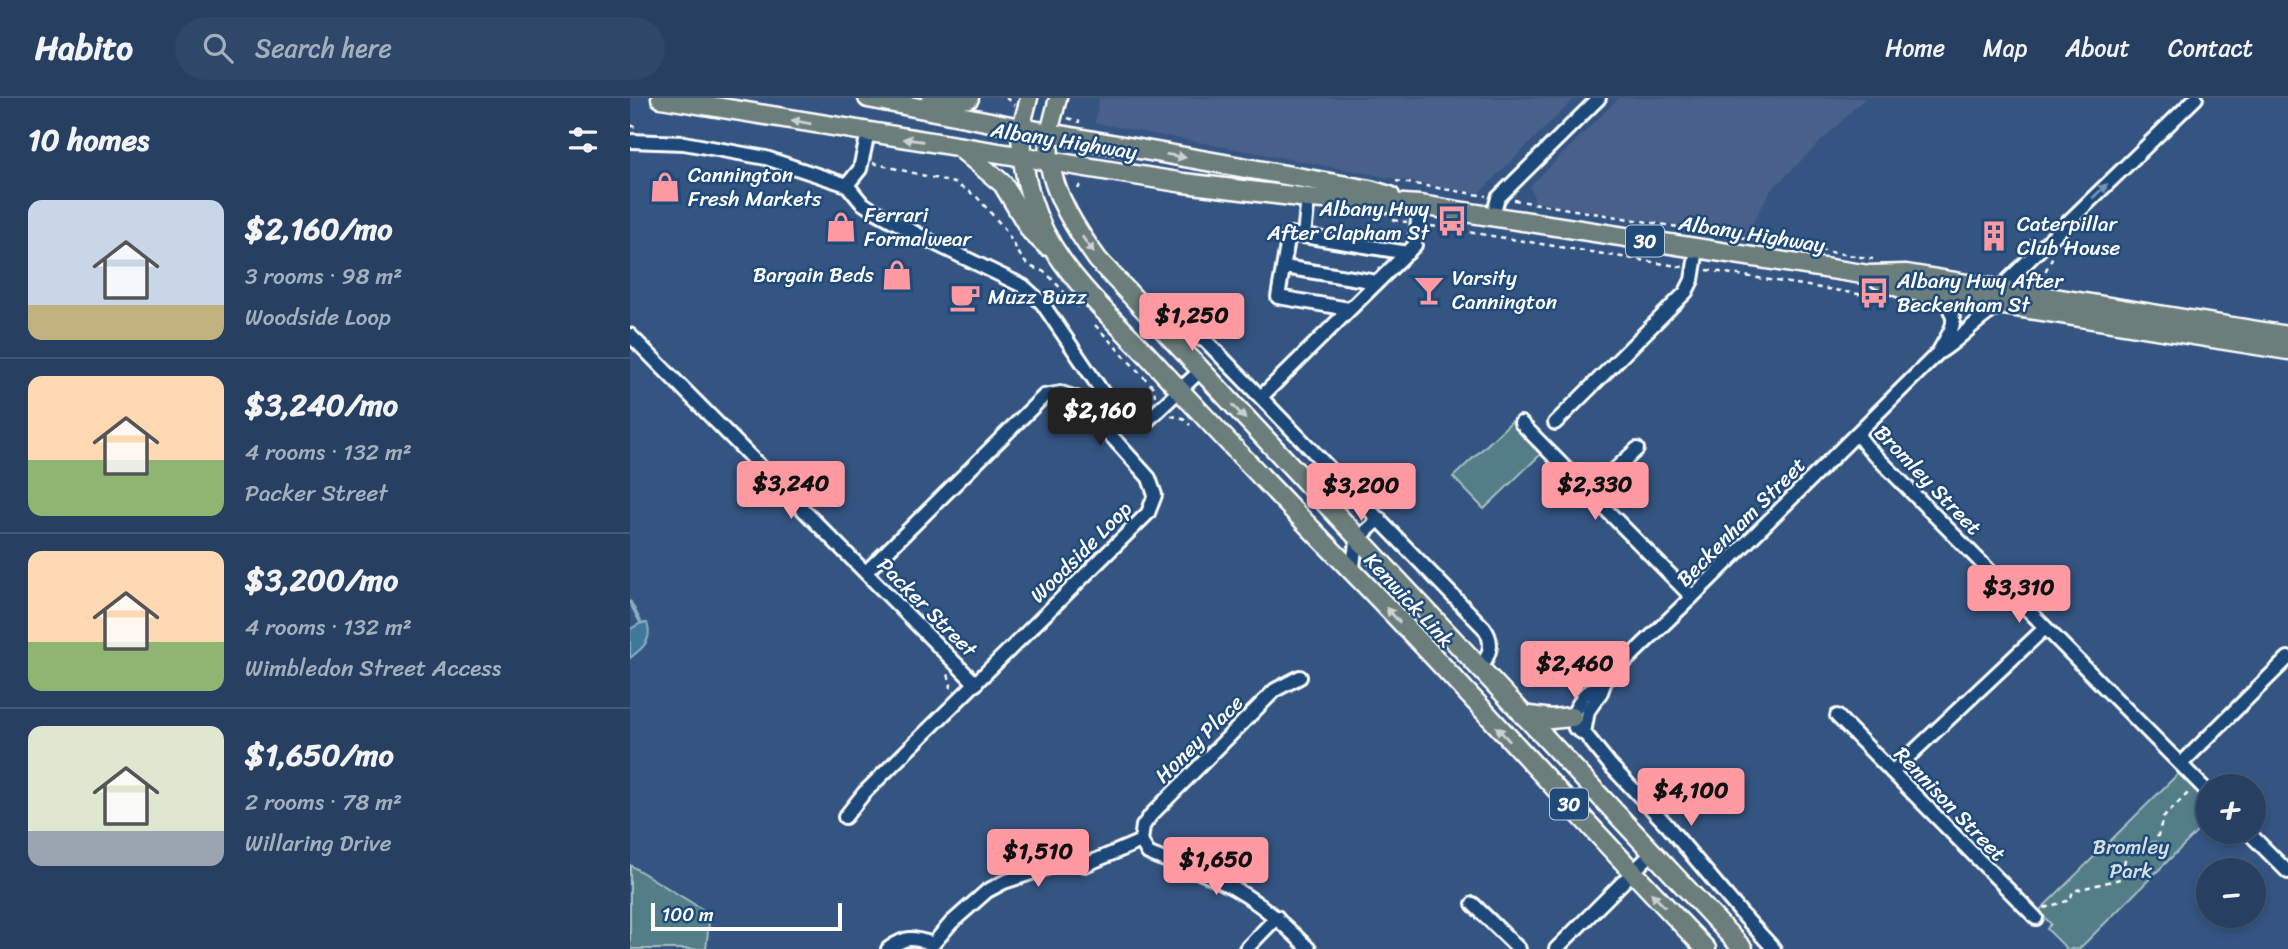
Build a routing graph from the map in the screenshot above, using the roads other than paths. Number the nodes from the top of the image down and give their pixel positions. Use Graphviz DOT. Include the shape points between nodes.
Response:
graph roads {
  1 [pos="661,98"];
  2 [pos="868,98"];
  3 [pos="969,98"];
  4 [pos="1058,98"];
  5 [pos="1599,98"];
  6 [pos="2196,98"];
  7 [pos="1023,102"];
  8 [pos="908,106"];
  9 [pos="1021,128"];
  10 [pos="868,133"];
  11 [pos="1049,133"];
  12 [pos="630,141"];
  13 [pos="958,146"];
  14 [pos="1021,157"];
  15 [pos="1049,161"];
  16 [pos="847,185"];
  17 [pos="1308,198"];
  18 [pos="1420,205"];
  19 [pos="1493,216"];
  20 [pos="1304,236"];
  21 [pos="1697,249"];
  22 [pos="1408,253"];
  23 [pos="1062,261"];
  24 [pos="1284,267"];
  25 [pos="1873,267"];
  26 [pos="1377,282"];
  27 [pos="1940,295"];
  28 [pos="1131,296"];
  29 [pos="2001,297"];
  30 [pos="1349,309"];
  31 [pos="630,335"];
  32 [pos="2288,336"];
  33 [pos="2288,349"];
  34 [pos="1938,353"];
  35 [pos="1200,371"];
  36 [pos="1180,391"];
  37 [pos="1261,397"];
  38 [pos="1521,423"];
  39 [pos="1555,423"];
  40 [pos="1857,434"];
  41 [pos="1637,449"];
  42 [pos="1590,493"];
  43 [pos="1380,519"];
  44 [pos="1358,539"];
  45 [pos="866,572"];
  46 [pos="1353,572"];
  47 [pos="1692,597"];
  48 [pos="2045,628"];
  49 [pos="2288,658"];
  50 [pos="1481,669"];
  51 [pos="1300,677"];
  52 [pos="1605,681"];
  53 [pos="976,684"];
  54 [pos="1523,715"];
  55 [pos="1838,716"];
  56 [pos="1572,717"];
  57 [pos="1584,733"];
  58 [pos="2181,764"];
  59 [pos="1892,772"];
  60 [pos="2196,780"];
  61 [pos="845,817"];
  62 [pos="1141,841"];
  63 [pos="2260,844"];
  64 [pos="1652,853"];
  65 [pos="2288,872"];
  66 [pos="1632,873"];
  67 [pos="1473,904"];
  68 [pos="2038,915"];
  69 [pos="1278,917"];
  70 [pos="888,949"];
  71 [pos="1246,949"];
  72 [pos="1309,949"];
  73 [pos="1519,949"];
  74 [pos="1556,949"];
  75 [pos="1706,949"];
  76 [pos="1743,949"];
  77 [pos="1774,949"];
  10 -- 1 [label="highway, Albany Highway / 30, one-way"];
  2 -- 8 [label="highway, Albany Highway / 30"];
  3 -- 8 [label="highway"];
  4 -- 11 [label="main road"];
  5 -- 19 [label="street" via="1498,198"];
  29 -- 6 [label="street, Beckenham Street, one-way"];
  7 -- 9 [label="main road"];
  8 -- 9 [label="highway, Albany Highway / 30"];
  9 -- 11 [label="highway, Albany Highway / 30"];
  9 -- 14 [label="highway, Kenwick Link / 30"];
  13 -- 10 [label="highway, Albany Highway / 30, one-way"];
  10 -- 16 [label="street" via="860,169"];
  11 -- 15 [label="highway, Kenwick Link / 30"];
  11 -- 18 [label="highway, Albany Highway / 30, one-way" via="1370,190"];
  12 -- 16 [label="street" via="684,143 766,158"];
  13 -- 14 [label="highway, Albany Highway / 30"];
  13 -- 23 [label="highway" via="1003,184 1031,231"];
  14 -- 15 [label="highway, Albany Highway / 30"];
  14 -- 23 [label="highway, Kenwick Link / 30" via="1032,203"];
  15 -- 17 [label="highway, Albany Highway / 30"];
  15 -- 28 [label="highway, Kenwick Link / 30, one-way" via="1072,222"];
  16 -- 36 [label="street" via="871,209 1023,286 1042,303 1119,418 1146,422"];
  17 -- 18 [label="highway, Albany Highway / 30"];
  17 -- 20 [label="street"];
  18 -- 19 [label="highway, Albany Highway / 30"];
  18 -- 22 [label="street" via="1415,245"];
  19 -- 21 [label="highway, Albany Highway / 30"];
  20 -- 22 [label="street"];
  20 -- 24 [label="street" via="1289,234"];
  21 -- 25 [label="highway, Albany Highway / 30"];
  21 -- 39 [label="street" via="1686,292"];
  22 -- 26 [label="street"];
  23 -- 36 [label="highway, Kenwick Link / 30"];
  24 -- 26 [label="street"];
  24 -- 30 [label="street" via="1278,298"];
  25 -- 27 [label="highway, Albany Highway / 30" via="1903,289"];
  25 -- 29 [label="highway, Albany Highway / 30"];
  26 -- 30 [label="street"];
  27 -- 29 [label="highway, Albany Highway / 30"];
  27 -- 34 [label="street, Beckenham Street" via="1954,324"];
  28 -- 35 [label="highway, Kenwick Link / 30"];
  28 -- 37 [label="street" via="1150,304 1175,329 1206,341"];
  29 -- 32 [label="highway, Albany Highway / 30"];
  29 -- 33 [label="highway, Albany Highway / 30"];
  29 -- 34 [label="street, Beckenham Street"];
  30 -- 37 [label="street"];
  31 -- 45 [label="street, Packer Street"];
  34 -- 40 [label="street, Beckenham Street"];
  35 -- 36 [label="street"];
  35 -- 44 [label="highway, Kenwick Link / 30, one-way"];
  36 -- 46 [label="highway, Kenwick Link / 30"];
  37 -- 43 [label="street"];
  38 -- 42 [label="street"];
  40 -- 47 [label="street, Beckenham Street"];
  40 -- 48 [label="street, Bromley Street"];
  41 -- 42 [label="street"];
  42 -- 47 [label="street"];
  43 -- 44 [label="street"];
  43 -- 50 [label="street" via="1487,633 1491,645"];
  44 -- 46 [label="street"];
  44 -- 50 [label="highway, Kenwick Link / 30"];
  45 -- 53 [label="street, Packer Street"];
  45 -- 53 [label="street, Woodside Loop" via="1044,396 1061,393 1077,398 1149,478 1155,495 1148,513"];
  66 -- 46 [label="highway, Kenwick Link / 30, one-way"];
  47 -- 52 [label="street, Beckenham Street"];
  48 -- 58 [label="street, Bromley Street"];
  48 -- 59 [label="street"];
  49 -- 58 [label="street"];
  50 -- 54 [label="highway, Kenwick Link / 30"];
  51 -- 62 [label="street, Honey Place" via="1275,690 1151,815 1143,826"];
  52 -- 56 [label="street, Beckenham Street" via="1580,700"];
  52 -- 57 [label="street" via="1588,711"];
  53 -- 61 [label="street, Packer Street"];
  54 -- 56 [label="highway"];
  54 -- 64 [label="highway, Kenwick Link / 30"];
  55 -- 59 [label="street, Rennison Street"];
  56 -- 57 [label="street"];
  57 -- 77 [label="street"];
  58 -- 60 [label="street, Bromley Street"];
  59 -- 68 [label="street, Rennison Street"];
  62 -- 69 [label="street" via="1148,853 1227,883"];
  62 -- 70 [label="street" via="1085,865 1070,860 1004,882 987,891 933,944 911,937"];
  63 -- 65 [label="street"];
  64 -- 66 [label="street"];
  64 -- 76 [label="highway, Kenwick Link / 30"];
  66 -- 74 [label="street"];
  75 -- 66 [label="highway, Kenwick Link / 30, one-way"];
  67 -- 73 [label="street"];
  69 -- 71 [label="street"];
  69 -- 72 [label="street"];
}
